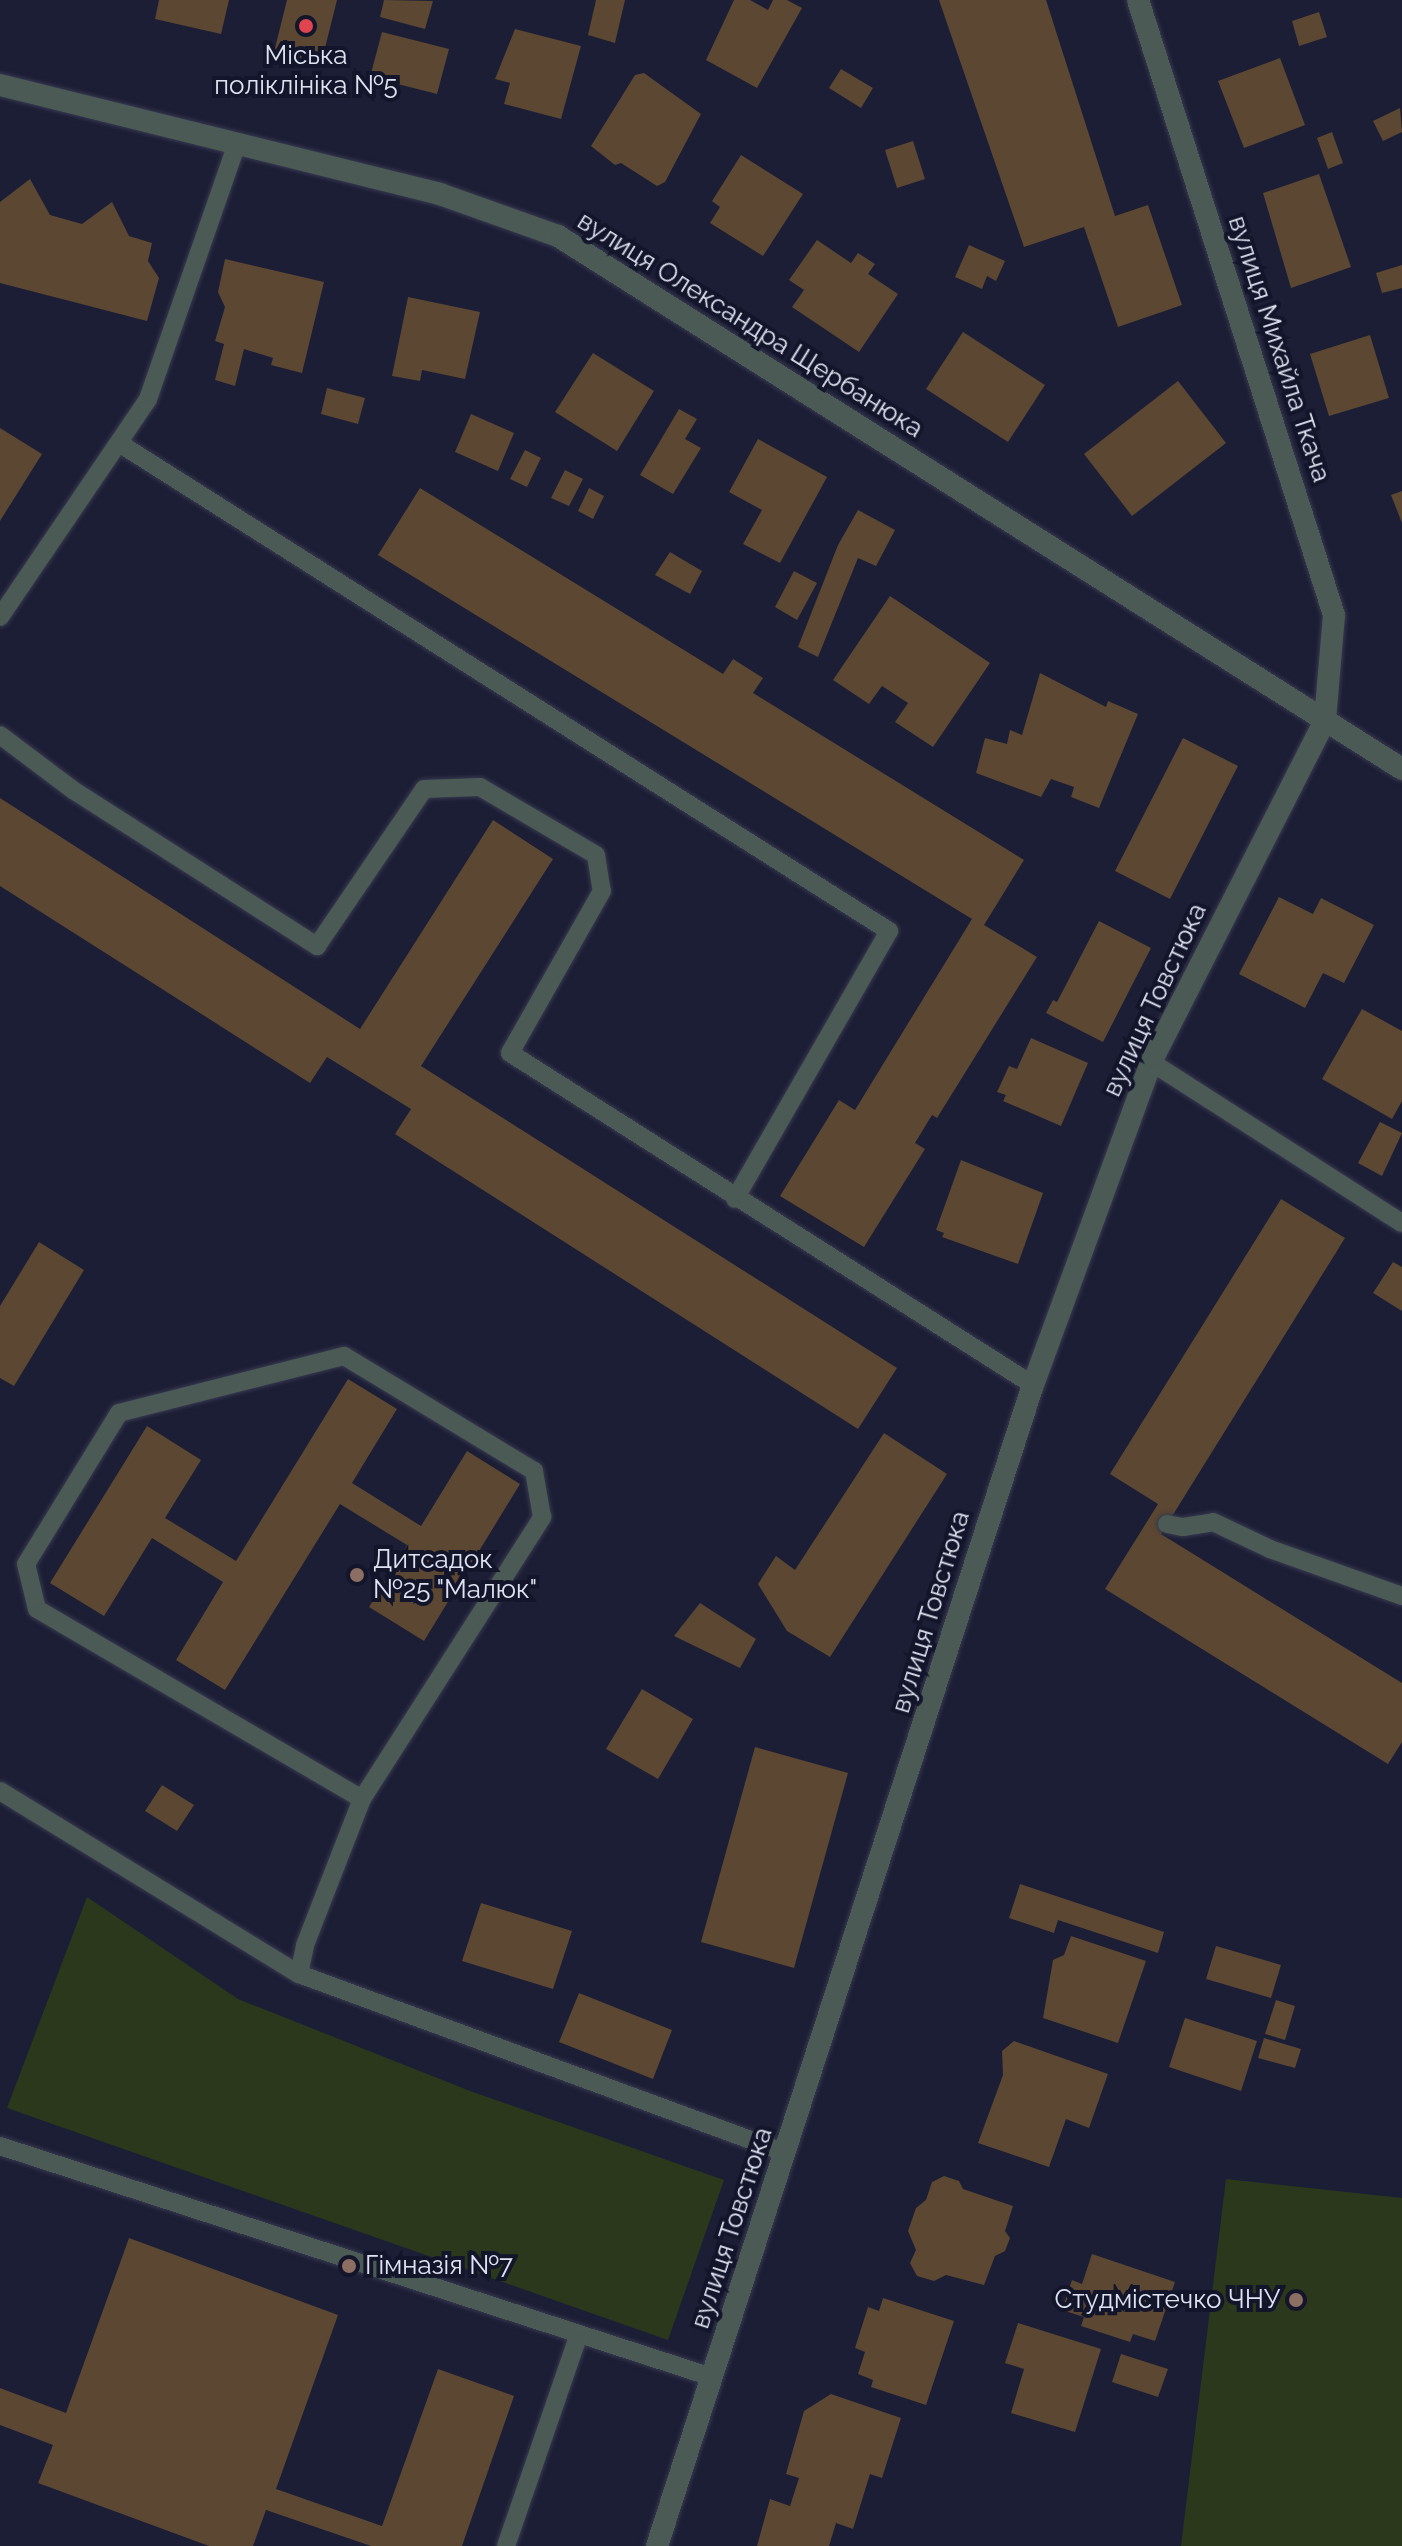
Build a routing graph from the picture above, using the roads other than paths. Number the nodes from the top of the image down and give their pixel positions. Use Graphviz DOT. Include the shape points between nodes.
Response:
graph roads {
  1 [pos="1138,0"];
  2 [pos="0,85"];
  3 [pos="237,143"];
  4 [pos="122,445"];
  5 [pos="0,617"];
  6 [pos="1325,720"];
  7 [pos="0,735"];
  8 [pos="1402,769"];
  9 [pos="1151,1062"];
  10 [pos="735,1199"];
  11 [pos="1402,1223"];
  12 [pos="1033,1385"];
  13 [pos="1167,1524"];
  14 [pos="1402,1596"];
  15 [pos="0,1791"];
  16 [pos="362,1799"];
  17 [pos="299,1974"];
  18 [pos="0,2146"];
  19 [pos="786,2153"];
  20 [pos="578,2337"];
  21 [pos="712,2377"];
  22 [pos="506,2546"];
  23 [pos="657,2546"];
  1 -- 6 [label="street, вулиця Михайла Ткача" via="1334,615"];
  2 -- 3 [label="street, вулиця Олександра Щербанюка"];
  3 -- 4 [label="lane" via="148,399"];
  3 -- 6 [label="street, вулиця Олександра Щербанюка" via="440,194 558,236"];
  4 -- 5 [label="lane"];
  4 -- 10 [label="lane" via="889,931"];
  6 -- 8 [label="street, вулиця Олександра Щербанюка"];
  6 -- 9 [label="street, вулиця Товстюка"];
  7 -- 10 [label="lane" via="73,790 317,946 424,789 480,787 596,855 602,891 510,1053"];
  9 -- 11 [label="lane"];
  9 -- 12 [label="street, вулиця Товстюка"];
  10 -- 12 [label="lane"];
  12 -- 19 [label="street, вулиця Товстюка"];
  13 -- 14 [label="lane" via="1213,1522 1270,1549"];
  15 -- 17 [label="lane"];
  16 -- 16 [label="lane" via="542,1517 534,1471 344,1356 119,1413 26,1564 37,1609"];
  16 -- 17 [label="lane"];
  17 -- 19 [label="lane"];
  18 -- 20 [label="lane"];
  19 -- 21 [label="street, вулиця Товстюка"];
  20 -- 21 [label="lane"];
  20 -- 22 [label="lane"];
  21 -- 23 [label="street, вулиця Товстюка"];
}
